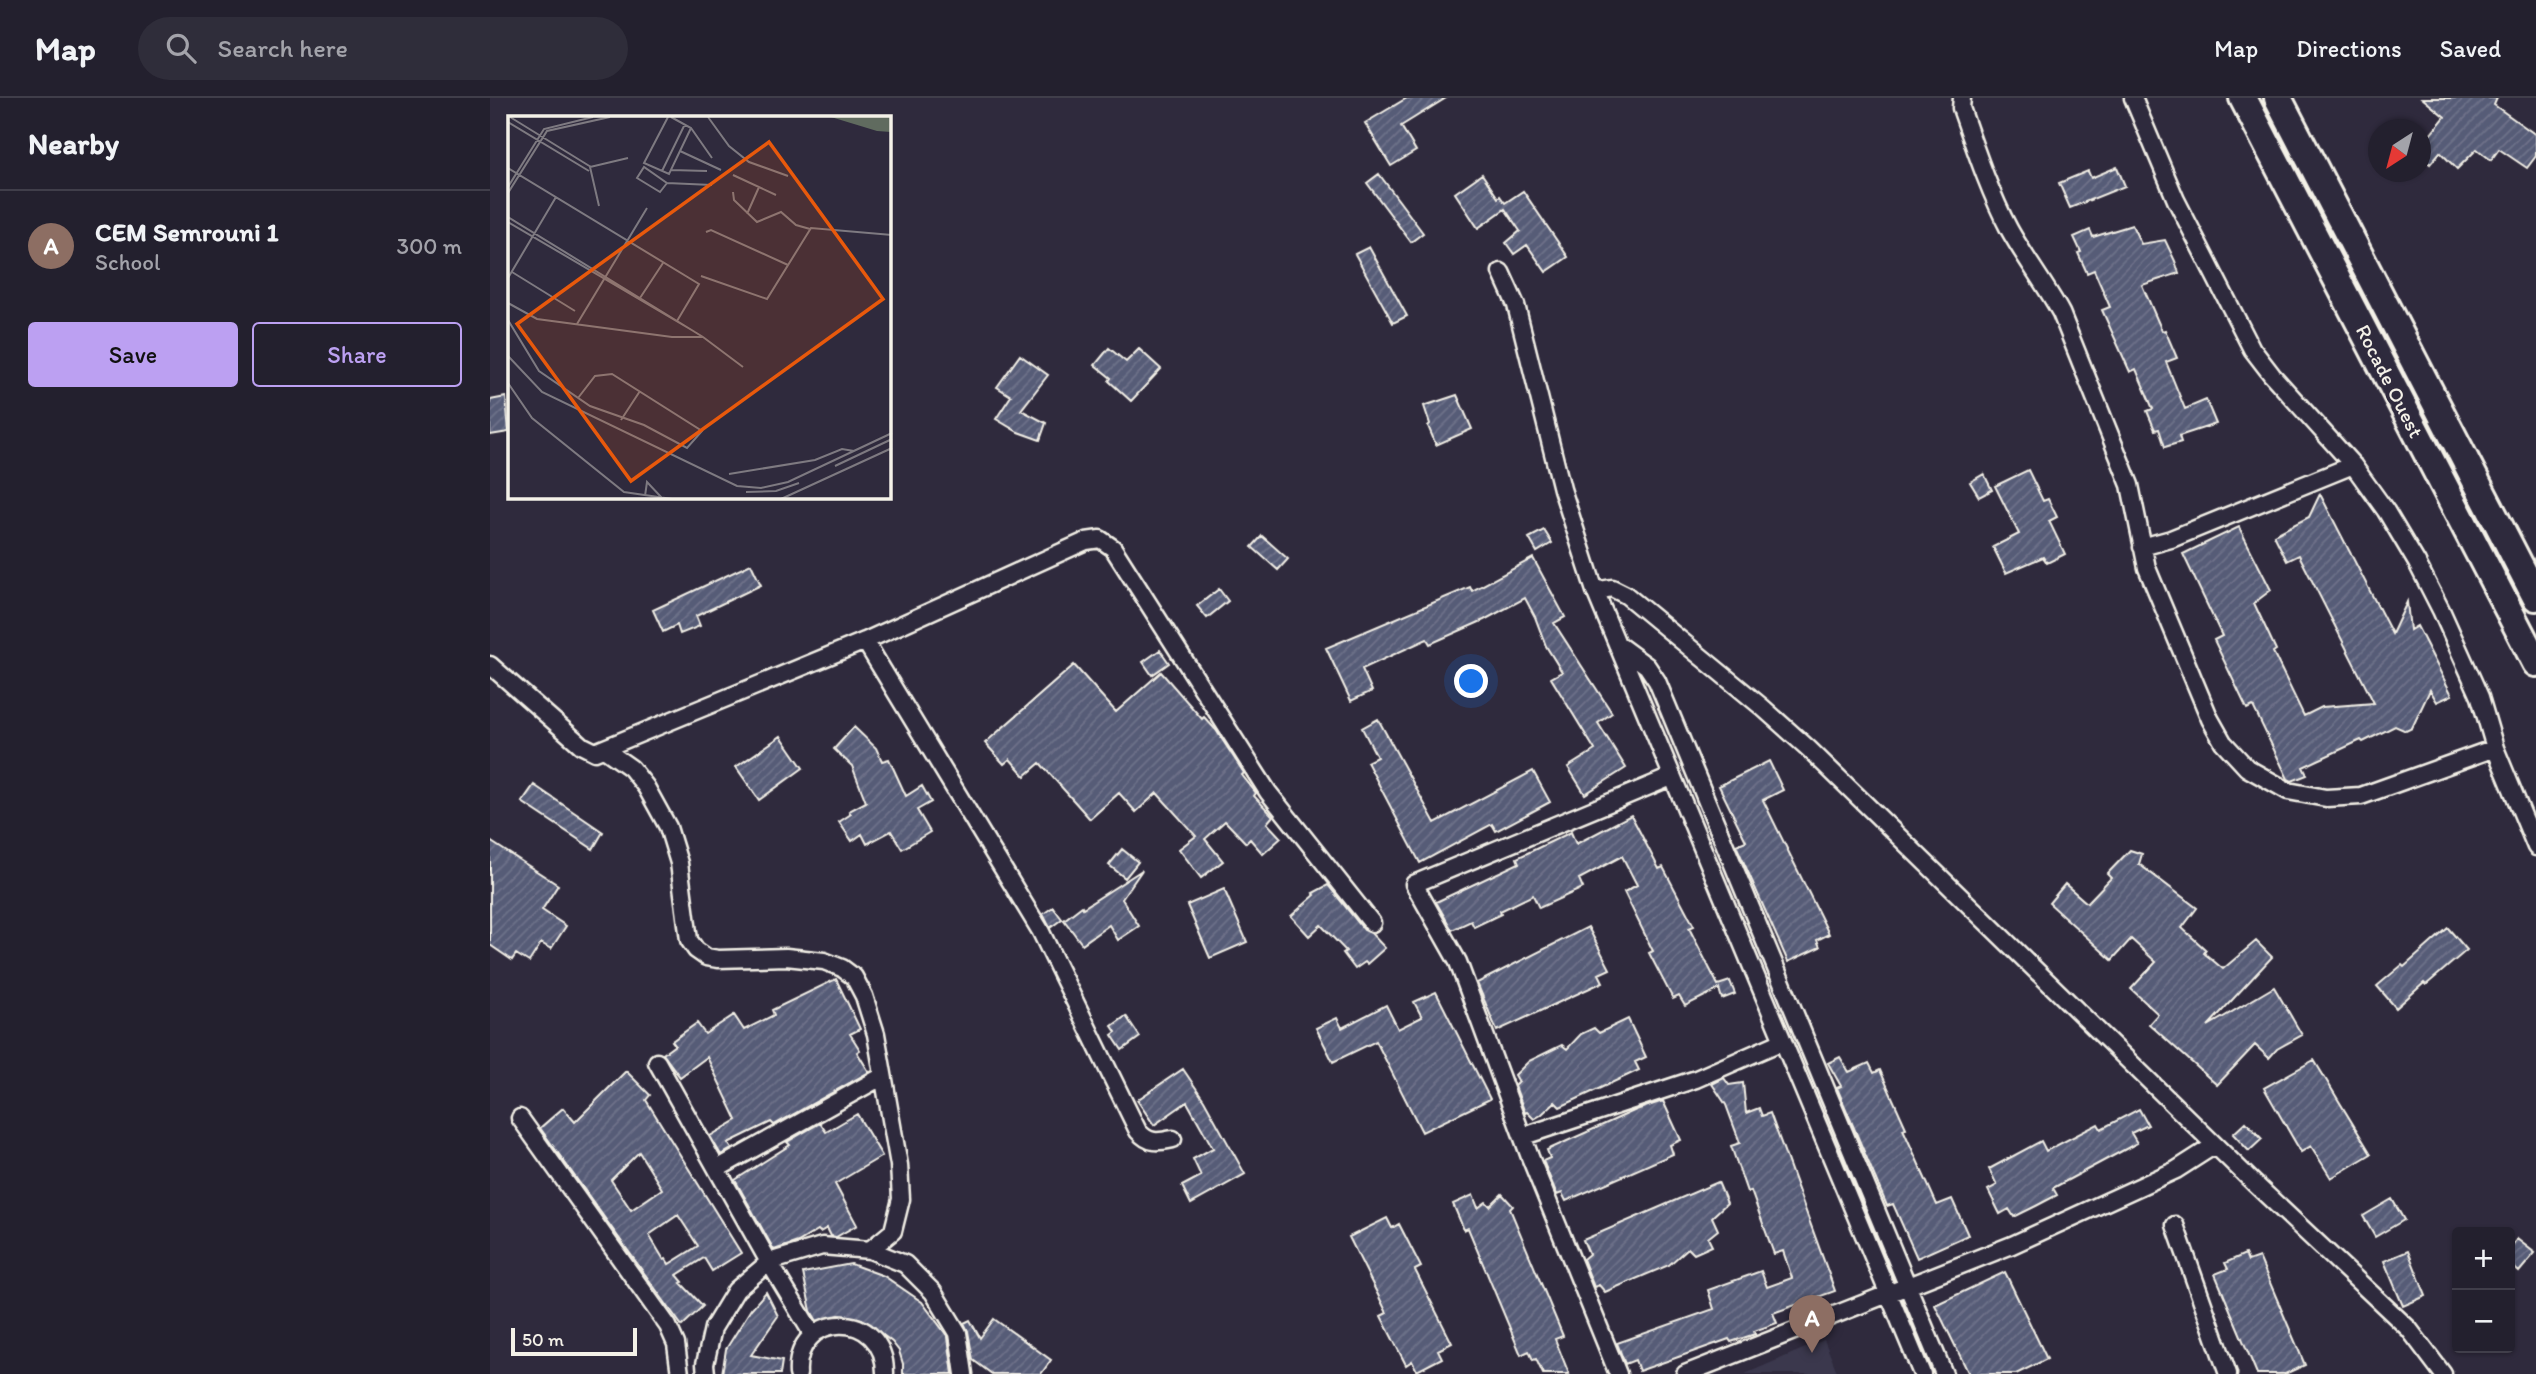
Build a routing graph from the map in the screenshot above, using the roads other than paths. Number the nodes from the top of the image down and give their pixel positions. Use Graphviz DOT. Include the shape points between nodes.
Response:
graph roads {
  1 [pos="1962,98"];
  2 [pos="2133,98"];
  3 [pos="2244,98"];
  4 [pos="2278,98"];
  5 [pos="1501,272"];
  6 [pos="2353,465"];
  7 [pos="2142,547"];
  8 [pos="1595,591"];
  9 [pos="2536,597"];
  10 [pos="865,641"];
  11 [pos="1617,644"];
  12 [pos="2536,663"];
  13 [pos="490,665"];
  14 [pos="2495,747"];
  15 [pos="604,749"];
  16 [pos="1671,777"];
  17 [pos="2536,847"];
  18 [pos="1372,923"];
  19 [pos="1783,1041"];
  20 [pos="657,1062"];
  21 [pos="883,1076"];
  22 [pos="520,1118"];
  23 [pos="1524,1136"];
  24 [pos="1173,1139"];
  25 [pos="2215,1145"];
  26 [pos="717,1169"];
  27 [pos="2175,1225"];
  28 [pos="870,1250"];
  29 [pos="769,1262"];
  30 [pos="1908,1287"];
  31 [pos="1889,1295"];
  32 [pos="813,1335"];
  33 [pos="676,1344"];
  34 [pos="963,1368"];
  35 [pos="705,1369"];
  36 [pos="680,1374"];
  37 [pos="798,1374"];
  38 [pos="885,1374"];
  39 [pos="976,1374"];
  40 [pos="1618,1374"];
  41 [pos="1685,1374"];
  42 [pos="1922,1374"];
  43 [pos="1944,1374"];
  44 [pos="2228,1374"];
  45 [pos="2443,1374"];
  1 -- 7 [label="street" via="1961,108 2000,210 2061,313 2116,449 2134,498"];
  2 -- 6 [label="street" via="2176,200 2252,349"];
  3 -- 12 [label="highway, Rocade Ouest"];
  4 -- 9 [label="highway, Rocade Ouest"];
  5 -- 8 [label="street" via="1516,305 1562,489"];
  6 -- 7 [label="street"];
  6 -- 14 [label="street" via="2402,537 2441,610 2480,697"];
  7 -- 14 [label="street" via="2210,719 2234,756 2261,778 2309,796 2361,796"];
  8 -- 11 [label="street"];
  8 -- 25 [label="street" via="1612,588 1626,595 1762,707"];
  10 -- 15 [label="street"];
  10 -- 18 [label="street" via="1086,541 1107,542 1268,792"];
  10 -- 24 [label="street" via="1040,930 1138,1131 1156,1143"];
  11 -- 16 [label="street"];
  11 -- 30 [label="street" via="1647,666 1657,681"];
  13 -- 15 [label="street" via="581,746 595,752"];
  14 -- 17 [label="street"];
  15 -- 21 [label="street" via="631,768 668,827 679,863 689,940 696,950 718,960 786,957 842,968 864,996"];
  16 -- 19 [label="street"];
  16 -- 23 [label="street" via="1414,884 1458,962"];
  19 -- 23 [label="street" via="1696,1079"];
  19 -- 31 [label="street"];
  20 -- 26 [label="street"];
  21 -- 26 [label="street"];
  21 -- 28 [label="street" via="901,1199 894,1231"];
  22 -- 33 [label="street" via="668,1326"];
  23 -- 40 [label="street"];
  25 -- 30 [label="street" via="2165,1175"];
  25 -- 45 [label="street" via="2409,1329"];
  26 -- 29 [label="street"];
  27 -- 44 [label="street"];
  28 -- 29 [label="street" via="822,1246"];
  28 -- 34 [label="street" via="905,1264 933,1292 958,1333"];
  29 -- 32 [label="street"];
  29 -- 35 [label="street" via="736,1290 713,1328"];
  30 -- 31 [label="street"];
  30 -- 43 [label="street"];
  31 -- 41 [label="street"];
  31 -- 42 [label="street"];
  32 -- 37 [label="street" via="801,1352"];
  32 -- 38 [label="street" via="839,1324 858,1328 879,1346"];
  33 -- 35 [label="street"];
  33 -- 36 [label="street"];
  34 -- 39 [label="street"];
}
